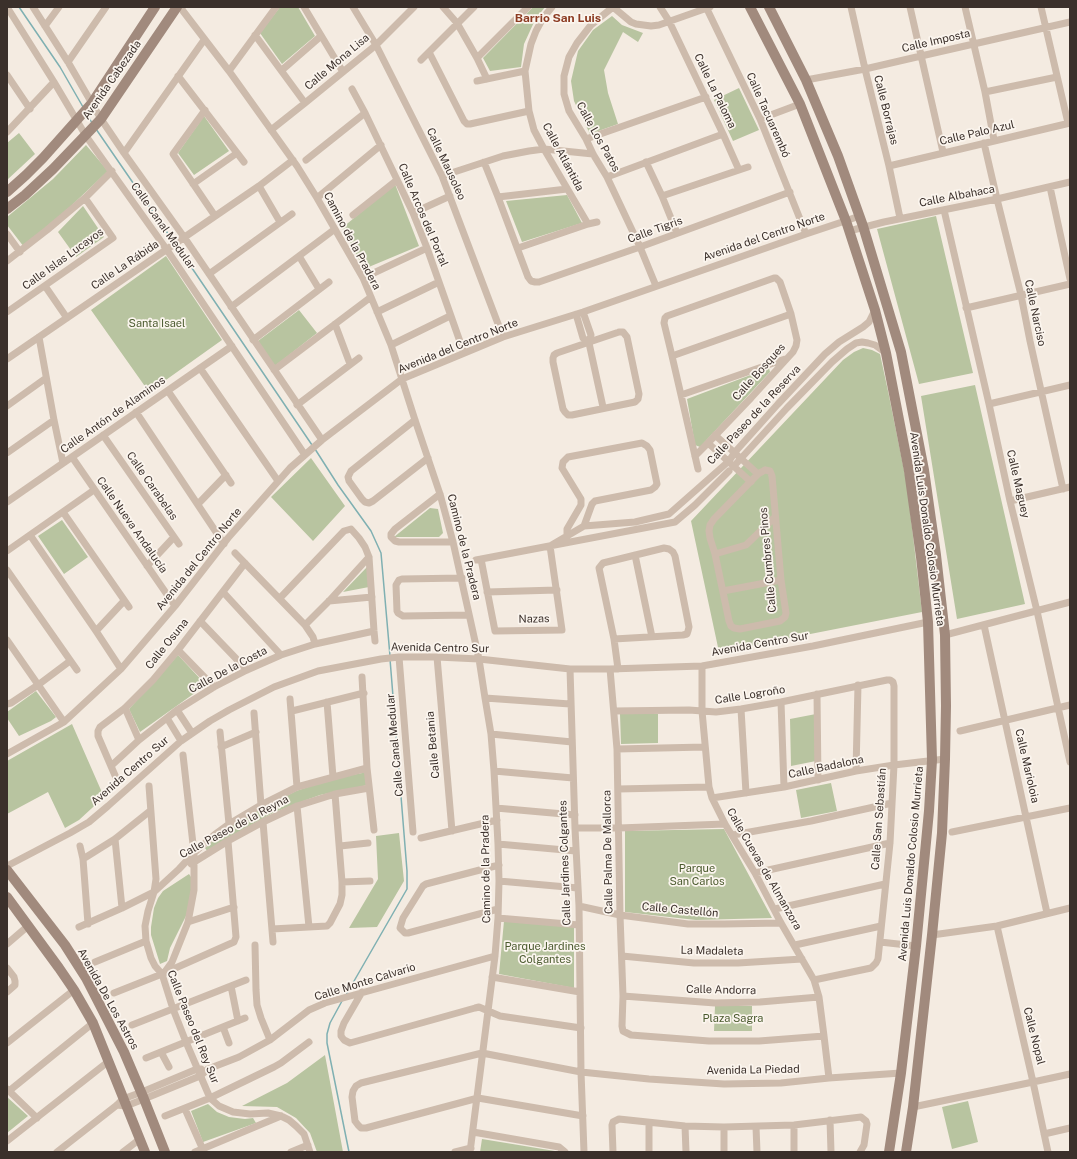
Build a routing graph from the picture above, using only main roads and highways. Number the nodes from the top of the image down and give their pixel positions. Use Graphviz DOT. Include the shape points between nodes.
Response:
graph roads {
  1 [pos="155,7"];
  2 [pos="750,7"];
  3 [pos="769,7"];
  4 [pos="178,8"];
  5 [pos="7,192"];
  6 [pos="7,209"];
  7 [pos="7,870"];
  8 [pos="7,897"];
  9 [pos="145,1152"];
  10 [pos="165,1152"];
  11 [pos="889,1152"];
  12 [pos="906,1152"];
  1 -- 5 [label="main road, Avenida Cabezada" via="79,119"];
  2 -- 11 [label="main road, Avenida Luis Donaldo Colosio Murrieta" via="800,104 847,226 875,310 908,471 928,622 932,760 929,811 916,946"];
  3 -- 12 [label="main road, Avenida Luis Donaldo Colosio Murrieta" via="806,80 860,216 901,352 924,470 936,555 945,635 946,706 942,833"];
  4 -- 6 [label="main road, Avenida Cabezada" via="100,120 53,170"];
  7 -- 10 [label="main road, Avenida De Los Astros" via="65,945 86,978 124,1052"];
  8 -- 9 [label="main road" via="74,990 94,1023 122,1103"];
}
